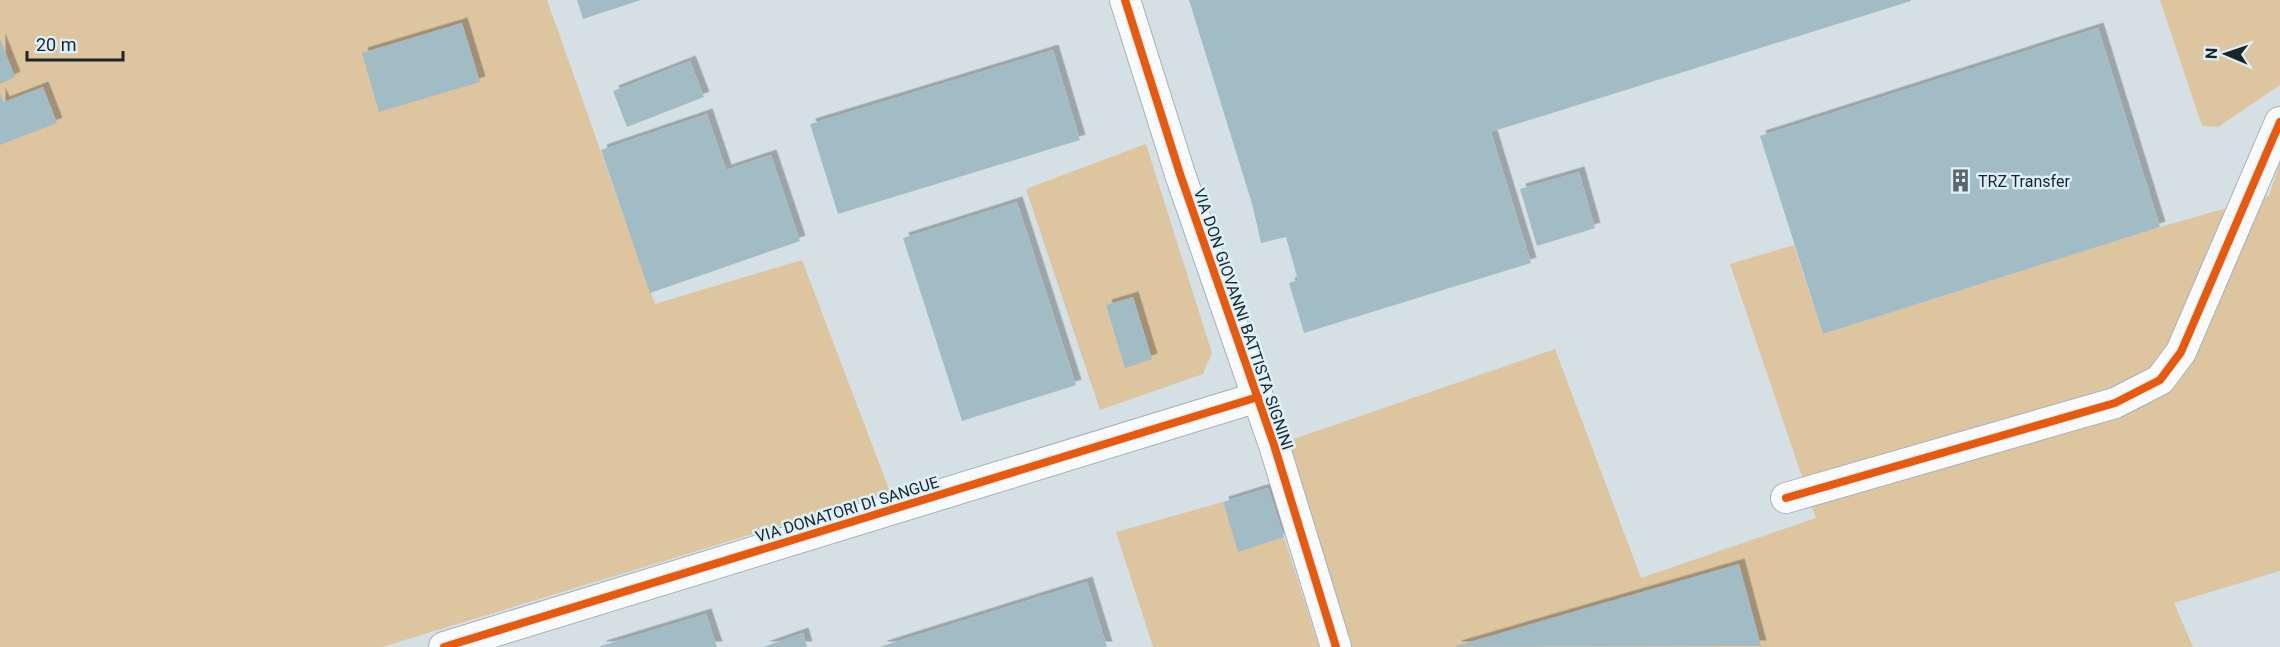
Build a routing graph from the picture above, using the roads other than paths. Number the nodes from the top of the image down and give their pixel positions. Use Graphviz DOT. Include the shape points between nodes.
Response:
graph roads {
  1 [pos="1125,0"];
  2 [pos="2280,122"];
  3 [pos="1258,397"];
  4 [pos="1786,498"];
  5 [pos="444,647"];
  6 [pos="1336,647"];
  1 -- 3 [label="street, VIA DON GIOVANNI BATTISTA SIGNINI" via="1180,174"];
  2 -- 4 [label="street" via="2181,352 2160,380 2115,402"];
  3 -- 5 [label="street, VIA DONATORI DI SANGUE"];
  3 -- 6 [label="street, VIA DON GIOVANNI BATTISTA SIGNINI"];
}
